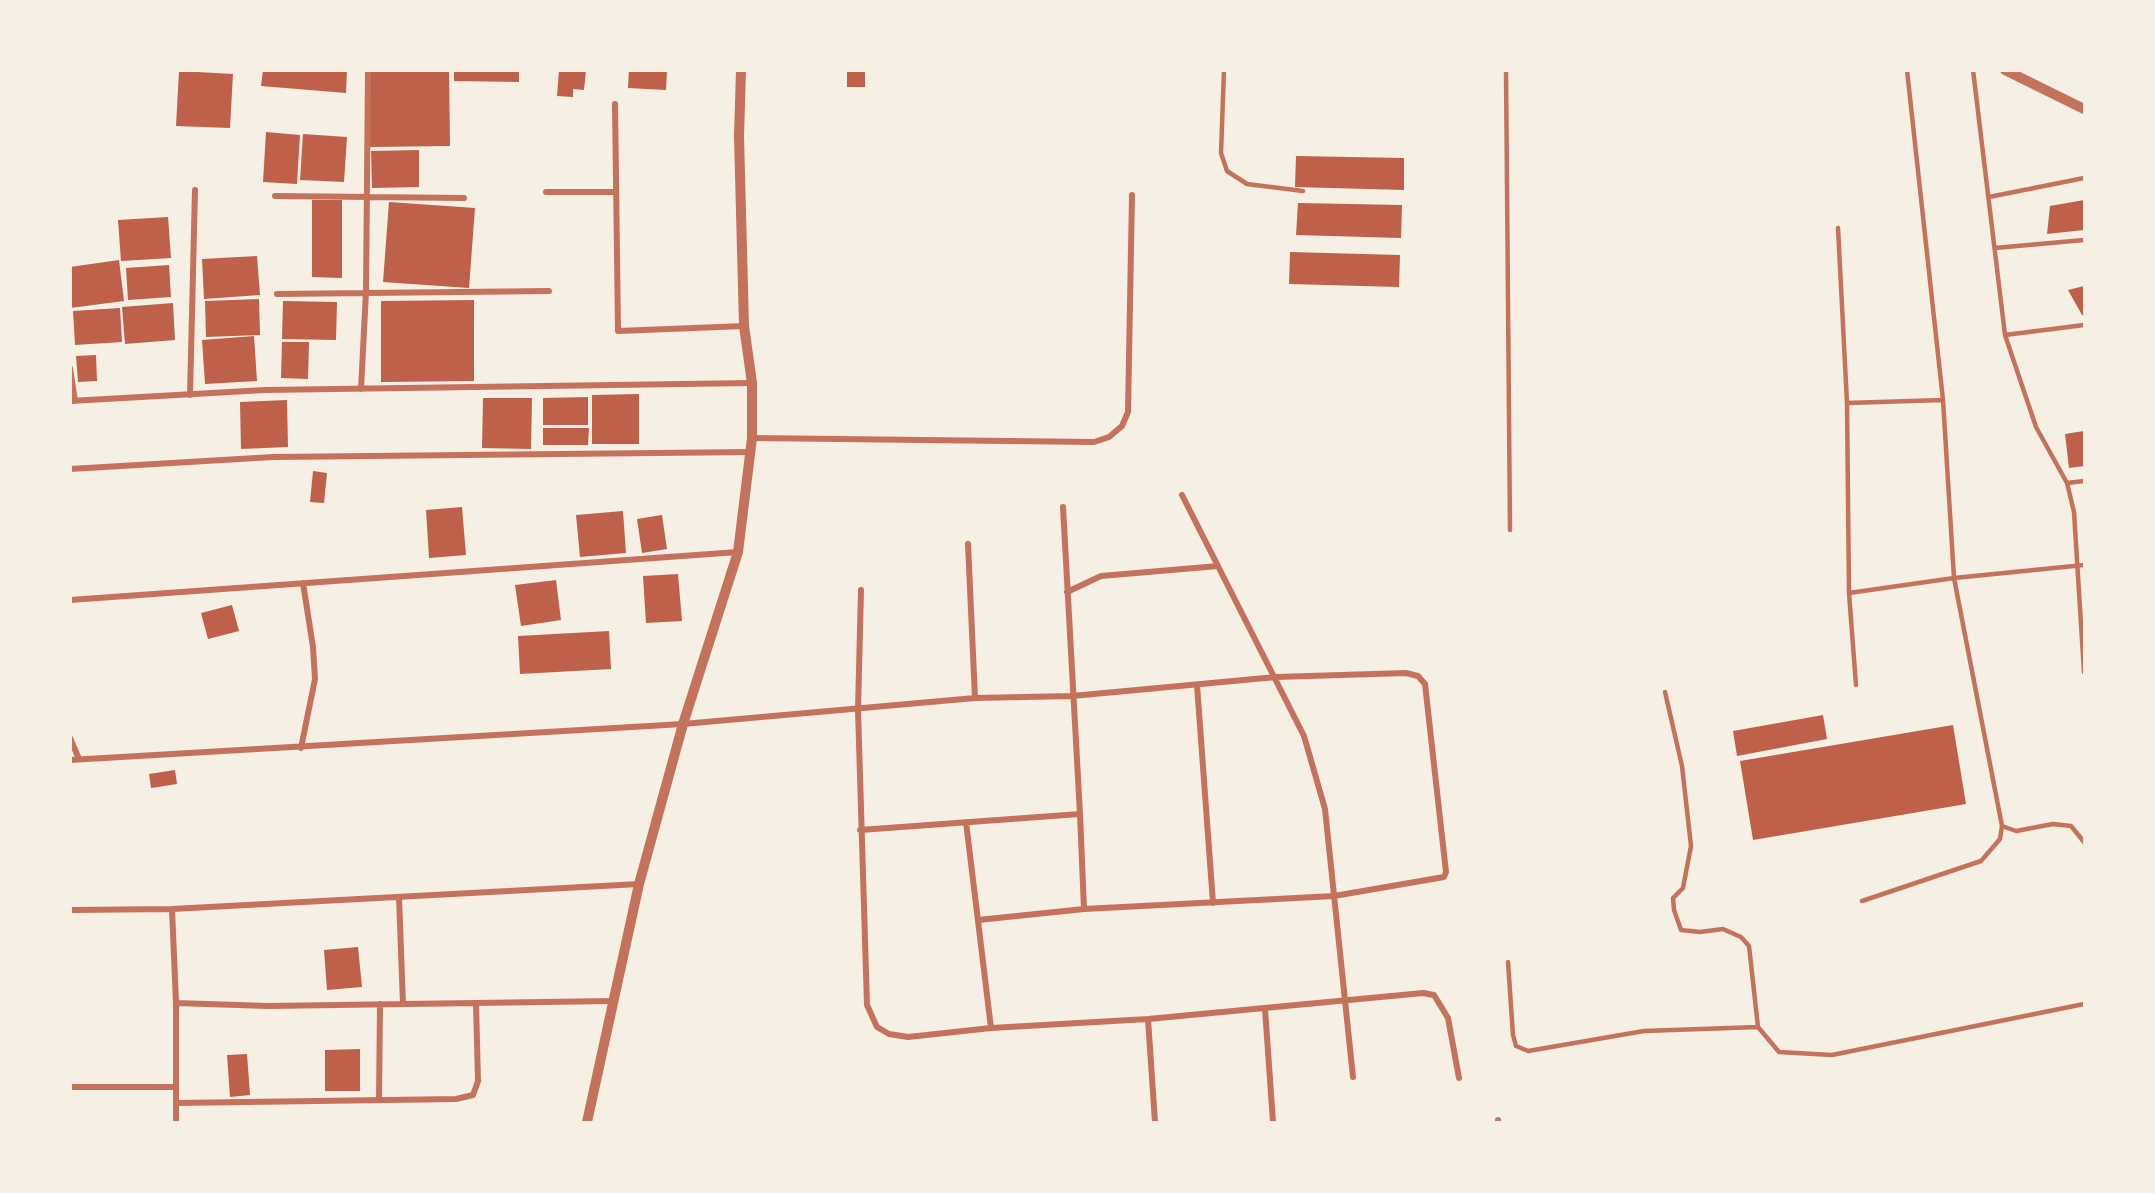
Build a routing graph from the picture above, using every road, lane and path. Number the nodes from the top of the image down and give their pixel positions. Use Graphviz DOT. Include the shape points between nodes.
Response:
graph roads {
  1 [pos="368,70"];
  2 [pos="741,70"];
  3 [pos="1224,70"];
  4 [pos="1506,70"];
  5 [pos="1907,70"];
  6 [pos="1973,70"];
  7 [pos="2005,70"];
  8 [pos="615,104"];
  9 [pos="2085,109"];
  10 [pos="2085,178"];
  11 [pos="195,190"];
  12 [pos="1303,191"];
  13 [pos="546,192"];
  14 [pos="616,192"];
  15 [pos="1132,195"];
  16 [pos="275,196"];
  17 [pos="1989,197"];
  18 [pos="366,198"];
  19 [pos="464,198"];
  20 [pos="1839,228"];
  21 [pos="2085,240"];
  22 [pos="1995,248"];
  23 [pos="549,291"];
  24 [pos="366,292"];
  25 [pos="277,294"];
  26 [pos="2085,325"];
  27 [pos="744,326"];
  28 [pos="2005,335"];
  29 [pos="70,368"];
  30 [pos="752,383"];
  31 [pos="361,389"];
  32 [pos="190,395"];
  33 [pos="1943,400"];
  34 [pos="73,401"];
  35 [pos="1847,403"];
  36 [pos="752,438"];
  37 [pos="751,452"];
  38 [pos="70,469"];
  39 [pos="2085,481"];
  40 [pos="2067,483"];
  41 [pos="1182,495"];
  42 [pos="1063,507"];
  43 [pos="1510,530"];
  44 [pos="968,544"];
  45 [pos="738,552"];
  46 [pos="2082,565"];
  47 [pos="1218,566"];
  48 [pos="1954,578"];
  49 [pos="303,583"];
  50 [pos="861,590"];
  51 [pos="1067,592"];
  52 [pos="1849,593"];
  53 [pos="70,600"];
  54 [pos="2085,672"];
  55 [pos="1276,677"];
  56 [pos="1197,685"];
  57 [pos="1856,685"];
  58 [pos="1665,692"];
  59 [pos="1072,696"];
  60 [pos="975,698"];
  61 [pos="858,710"];
  62 [pos="682,724"];
  63 [pos="70,738"];
  64 [pos="301,748"];
  65 [pos="79,759"];
  66 [pos="70,760"];
  67 [pos="1080,814"];
  68 [pos="966,822"];
  69 [pos="2002,826"];
  70 [pos="860,830"];
  71 [pos="2085,842"];
  72 [pos="639,884"];
  73 [pos="1334,896"];
  74 [pos="399,897"];
  75 [pos="1862,901"];
  76 [pos="1213,903"];
  77 [pos="70,909"];
  78 [pos="172,909"];
  79 [pos="1084,909"];
  80 [pos="978,920"];
  81 [pos="1508,962"];
  82 [pos="612,1001"];
  83 [pos="1346,1002"];
  84 [pos="176,1003"];
  85 [pos="476,1003"];
  86 [pos="380,1004"];
  87 [pos="403,1004"];
  88 [pos="2085,1004"];
  89 [pos="1265,1009"];
  90 [pos="1148,1020"];
  91 [pos="1758,1027"];
  92 [pos="990,1028"];
  93 [pos="1353,1077"];
  94 [pos="1459,1078"];
  95 [pos="70,1087"];
  96 [pos="176,1087"];
  97 [pos="379,1100"];
  98 [pos="176,1103"];
  99 [pos="176,1122"];
  100 [pos="587,1122"];
  101 [pos="1155,1122"];
  102 [pos="1273,1122"];
  1 -- 18 [label="street"];
  2 -- 27 [label="street"];
  3 -- 12 [label="lane" via="1221,153 1227,171 1247,184"];
  4 -- 43 [label="lane"];
  5 -- 33 [label="lane"];
  6 -- 17 [label="lane"];
  7 -- 9 [label="street"];
  8 -- 14 [label="street"];
  10 -- 17 [label="lane"];
  11 -- 32 [label="street"];
  13 -- 14 [label="street"];
  14 -- 27 [label="street" via="618,331"];
  15 -- 36 [label="street" via="1128,412 1122,426 1109,437 1094,442"];
  16 -- 18 [label="street"];
  17 -- 22 [label="lane"];
  18 -- 19 [label="street"];
  18 -- 24 [label="street"];
  20 -- 35 [label="lane"];
  21 -- 22 [label="lane"];
  22 -- 28 [label="lane"];
  23 -- 24 [label="street"];
  24 -- 25 [label="street"];
  24 -- 31 [label="street"];
  26 -- 28 [label="lane"];
  27 -- 30 [label="street"];
  28 -- 40 [label="lane" via="2036,427"];
  29 -- 34 [label="street"];
  30 -- 31 [label="street"];
  30 -- 36 [label="street"];
  31 -- 32 [label="street"];
  32 -- 34 [label="street"];
  33 -- 35 [label="lane"];
  33 -- 48 [label="lane"];
  35 -- 52 [label="lane"];
  36 -- 37 [label="street"];
  37 -- 38 [label="street" via="273,457"];
  37 -- 45 [label="street"];
  39 -- 40 [label="lane"];
  40 -- 46 [label="lane"];
  41 -- 47 [label="street"];
  42 -- 51 [label="street"];
  44 -- 60 [label="street"];
  45 -- 49 [label="street"];
  45 -- 62 [label="street"];
  46 -- 48 [label="lane"];
  46 -- 54 [label="lane"];
  47 -- 51 [label="street" via="1101,576"];
  47 -- 55 [label="street"];
  48 -- 52 [label="lane"];
  48 -- 69 [label="lane"];
  49 -- 53 [label="street"];
  49 -- 64 [label="street" via="315,679"];
  50 -- 61 [label="street"];
  51 -- 59 [label="street"];
  52 -- 57 [label="lane"];
  55 -- 56 [label="street"];
  55 -- 73 [label="street" via="1304,736 1325,809"];
  55 -- 73 [label="street" via="1406,673 1418,676 1425,684 1444,877"];
  56 -- 59 [label="street"];
  56 -- 76 [label="street"];
  58 -- 91 [label="lane" via="1682,766 1691,846 1683,888 1672,898 1674,910 1681,930 1723,929 1741,937 1749,946"];
  59 -- 60 [label="street"];
  59 -- 67 [label="street"];
  60 -- 61 [label="street"];
  61 -- 62 [label="street"];
  61 -- 70 [label="street"];
  62 -- 64 [label="street"];
  62 -- 72 [label="street"];
  63 -- 65 [label="street"];
  64 -- 65 [label="street"];
  65 -- 66 [label="street"];
  67 -- 68 [label="street"];
  67 -- 79 [label="street"];
  68 -- 70 [label="street"];
  68 -- 80 [label="street"];
  69 -- 71 [label="lane" via="2016,831 2052,824 2071,826"];
  69 -- 75 [label="lane" via="2000,839 1981,861"];
  70 -- 92 [label="street" via="867,1005 877,1027 908,1038"];
  72 -- 74 [label="street"];
  72 -- 82 [label="street"];
  73 -- 76 [label="street"];
  73 -- 83 [label="street"];
  74 -- 78 [label="street"];
  74 -- 87 [label="street"];
  76 -- 79 [label="street"];
  77 -- 78 [label="street"];
  78 -- 84 [label="street"];
  79 -- 80 [label="street"];
  80 -- 92 [label="street"];
  81 -- 91 [label="lane" via="1513,1035 1516,1046 1528,1051 1644,1031"];
  82 -- 85 [label="street"];
  82 -- 100 [label="street"];
  83 -- 89 [label="street"];
  83 -- 93 [label="street"];
  83 -- 94 [label="street" via="1434,995 1448,1018"];
  84 -- 86 [label="street"];
  84 -- 96 [label="street"];
  85 -- 87 [label="street"];
  85 -- 97 [label="street" via="478,1081 473,1095 456,1099"];
  86 -- 87 [label="street"];
  86 -- 97 [label="street"];
  88 -- 91 [label="lane" via="1832,1055 1779,1052"];
  89 -- 90 [label="street"];
  89 -- 102 [label="street"];
  90 -- 92 [label="street"];
  90 -- 101 [label="street"];
  95 -- 96 [label="street"];
  96 -- 98 [label="street"];
  97 -- 98 [label="street"];
  98 -- 99 [label="street"];
}
